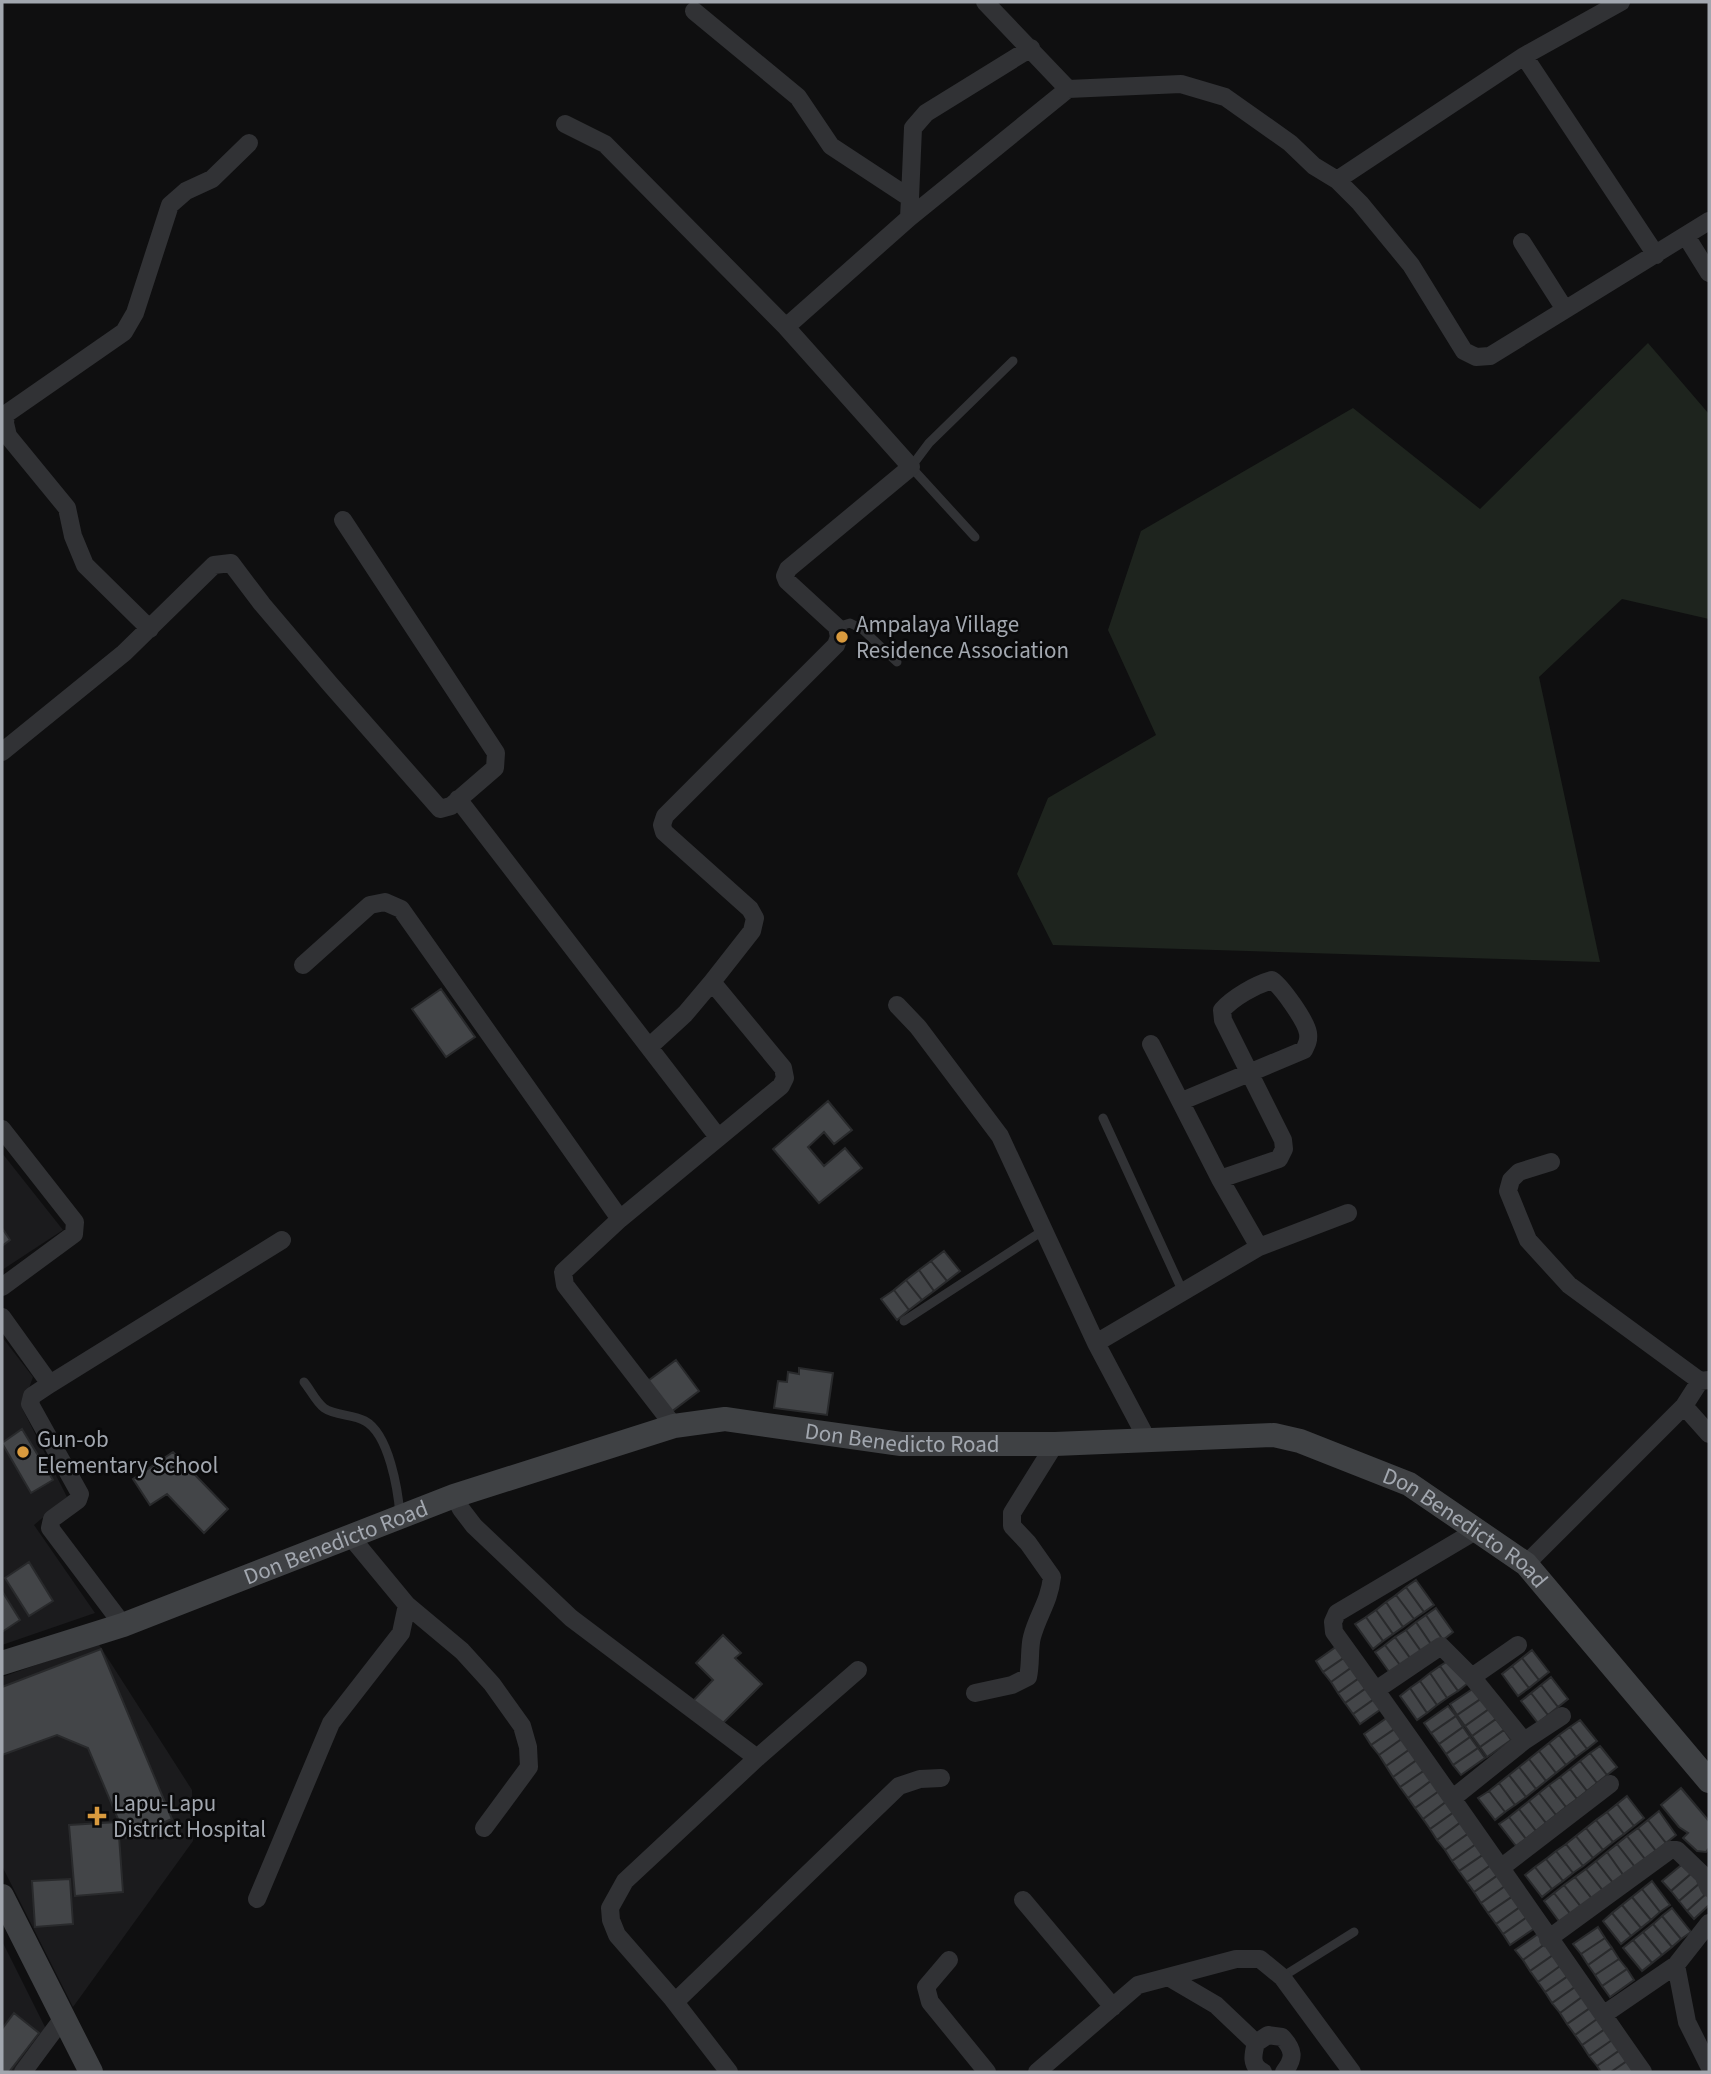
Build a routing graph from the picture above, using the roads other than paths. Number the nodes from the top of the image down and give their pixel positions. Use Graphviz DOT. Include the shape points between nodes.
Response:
graph roads {
  1 [pos="985,2"];
  2 [pos="1621,2"];
  3 [pos="694,10"];
  4 [pos="1031,48"];
  5 [pos="1524,56"];
  6 [pos="1068,89"];
  7 [pos="565,124"];
  8 [pos="250,143"];
  9 [pos="1337,180"];
  10 [pos="910,198"];
  11 [pos="909,218"];
  12 [pos="1709,221"];
  13 [pos="1686,236"];
  14 [pos="1522,243"];
  15 [pos="1656,255"];
  16 [pos="1709,273"];
  17 [pos="1564,309"];
  18 [pos="786,327"];
  19 [pos="1013,361"];
  20 [pos="4,412"];
  21 [pos="911,467"];
  22 [pos="343,520"];
  23 [pos="975,537"];
  24 [pos="837,627"];
  25 [pos="150,629"];
  26 [pos="897,662"];
  27 [pos="2,752"];
  28 [pos="458,799"];
  29 [pos="303,965"];
  30 [pos="712,982"];
  31 [pos="897,1006"];
  32 [pos="1151,1044"];
  33 [pos="649,1047"];
  34 [pos="1250,1071"];
  35 [pos="1182,1101"];
  36 [pos="1103,1118"];
  37 [pos="2,1129"];
  38 [pos="718,1137"];
  39 [pos="1551,1162"];
  40 [pos="1220,1179"];
  41 [pos="1348,1213"];
  42 [pos="620,1219"];
  43 [pos="1044,1230"];
  44 [pos="282,1240"];
  45 [pos="1259,1247"];
  46 [pos="2,1287"];
  47 [pos="1183,1292"];
  48 [pos="2,1317"];
  49 [pos="904,1321"];
  50 [pos="1097,1343"];
  51 [pos="1704,1381"];
  52 [pos="304,1382"];
  53 [pos="50,1384"];
  54 [pos="1684,1406"];
  55 [pos="674,1426"];
  56 [pos="1709,1434"];
  57 [pos="1147,1439"];
  58 [pos="1055,1444"];
  59 [pos="454,1496"];
  60 [pos="400,1517"];
  61 [pos="1476,1530"];
  62 [pos="350,1536"];
  63 [pos="1526,1564"];
  64 [pos="407,1605"];
  65 [pos="123,1625"];
  66 [pos="1518,1645"];
  67 [pos="2,1663"];
  68 [pos="858,1670"];
  69 [pos="1472,1677"];
  70 [pos="1376,1690"];
  71 [pos="975,1693"];
  72 [pos="1562,1716"];
  73 [pos="1524,1741"];
  74 [pos="757,1758"];
  75 [pos="941,1777"];
  76 [pos="1709,1781"];
  77 [pos="1610,1784"];
  78 [pos="1453,1798"];
  79 [pos="484,1828"];
  80 [pos="1502,1867"];
  81 [pos="1707,1877"];
  82 [pos="2,1896"];
  83 [pos="257,1899"];
  84 [pos="1023,1900"];
  85 [pos="1709,1923"];
  86 [pos="1354,1932"];
  87 [pos="1548,1939"];
  88 [pos="949,1960"];
  89 [pos="1676,1965"];
  90 [pos="1282,1977"];
  91 [pos="1170,1979"];
  92 [pos="675,2002"];
  93 [pos="1113,2007"];
  94 [pos="1603,2015"];
  95 [pos="63,2018"];
  96 [pos="1256,2043"];
  97 [pos="1709,2066"];
  98 [pos="23,2072"];
  99 [pos="91,2072"];
  100 [pos="729,2072"];
  101 [pos="987,2072"];
  102 [pos="1037,2072"];
  103 [pos="1263,2072"];
  104 [pos="1284,2072"];
  105 [pos="1352,2072"];
  106 [pos="1643,2072"];
  1 -- 4 [label="street"];
  2 -- 5 [label="street"];
  3 -- 10 [label="street" via="798,97 831,146"];
  4 -- 6 [label="street"];
  4 -- 10 [label="street" via="926,113 913,128"];
  5 -- 9 [label="street"];
  5 -- 15 [label="street"];
  6 -- 9 [label="street" via="1181,84 1225,97"];
  6 -- 11 [label="street"];
  7 -- 18 [label="street" via="604,144"];
  8 -- 20 [label="street" via="212,178 170,205 135,313 124,332"];
  9 -- 17 [label="street" via="1411,265 1464,351 1476,357 1490,355"];
  10 -- 11 [label="street"];
  11 -- 18 [label="street"];
  12 -- 13 [label="street"];
  13 -- 15 [label="street"];
  13 -- 16 [label="street"];
  14 -- 17 [label="street"];
  15 -- 17 [label="street"];
  18 -- 21 [label="street"];
  19 -- 21 [label="lane" via="929,443"];
  20 -- 25 [label="street" via="8,436 67,508 72,536 85,565"];
  21 -- 23 [label="lane"];
  21 -- 24 [label="street" via="788,569 788,582"];
  22 -- 28 [label="street" via="496,753 495,768"];
  24 -- 26 [label="lane" via="850,623 862,629"];
  24 -- 30 [label="street" via="836,645 665,816 664,832 755,918 752,931"];
  25 -- 27 [label="street"];
  25 -- 28 [label="street" via="215,565 231,563 440,808"];
  28 -- 33 [label="street"];
  29 -- 42 [label="street" via="370,905 385,902 401,909"];
  30 -- 33 [label="street"];
  30 -- 38 [label="street" via="783,1068 785,1078"];
  31 -- 43 [label="street" via="1000,1136"];
  32 -- 35 [label="street"];
  33 -- 38 [label="street"];
  34 -- 34 [label="street" via="1222,1010 1272,980 1308,1030 1308,1042 1304,1050"];
  34 -- 35 [label="street"];
  34 -- 40 [label="street" via="1284,1149 1279,1159"];
  35 -- 40 [label="street"];
  36 -- 47 [label="lane"];
  37 -- 46 [label="street" via="76,1228"];
  38 -- 42 [label="street"];
  39 -- 51 [label="street" via="1519,1172 1511,1180 1508,1191 1528,1240 1569,1285"];
  40 -- 45 [label="street"];
  41 -- 45 [label="street"];
  42 -- 55 [label="street" via="563,1272 565,1284"];
  43 -- 49 [label="lane"];
  43 -- 50 [label="street"];
  44 -- 53 [label="street"];
  45 -- 47 [label="street"];
  47 -- 50 [label="street"];
  48 -- 53 [label="street"];
  50 -- 57 [label="street"];
  51 -- 54 [label="street"];
  52 -- 60 [label="lane" via="324,1408 364,1420 377,1429 396,1483"];
  53 -- 65 [label="street" via="32,1396 30,1404 80,1494 52,1519 50,1528"];
  54 -- 56 [label="street"];
  54 -- 63 [label="street"];
  55 -- 58 [label="street, Don Benedicto Road" via="725,1419 901,1444"];
  55 -- 59 [label="street, Don Benedicto Road"];
  57 -- 58 [label="street, Don Benedicto Road"];
  57 -- 61 [label="street, Don Benedicto Road" via="1274,1434 1300,1441 1409,1484"];
  58 -- 71 [label="street" via="1012,1513 1012,1526 1052,1577 1049,1597 1031,1639 1028,1677"];
  59 -- 60 [label="street, Don Benedicto Road"];
  59 -- 74 [label="street" via="474,1526 571,1618"];
  60 -- 62 [label="street, Don Benedicto Road"];
  61 -- 63 [label="street, Don Benedicto Road"];
  61 -- 70 [label="street" via="1337,1613 1332,1622 1334,1632"];
  62 -- 64 [label="street"];
  62 -- 65 [label="street, Don Benedicto Road"];
  63 -- 76 [label="street, Don Benedicto Road"];
  64 -- 79 [label="street" via="462,1651 522,1726 529,1767"];
  64 -- 83 [label="street" via="401,1633 331,1723"];
  65 -- 67 [label="street, Don Benedicto Road"];
  66 -- 69 [label="street"];
  68 -- 74 [label="street"];
  69 -- 70 [label="street" via="1441,1646"];
  69 -- 73 [label="street"];
  70 -- 78 [label="street"];
  72 -- 73 [label="street"];
  73 -- 78 [label="street"];
  74 -- 92 [label="street" via="625,1881 610,1908 617,1935"];
  75 -- 92 [label="street" via="899,1786"];
  77 -- 80 [label="street"];
  78 -- 80 [label="street"];
  80 -- 87 [label="street"];
  81 -- 87 [label="street" via="1677,1850 1670,1850"];
  82 -- 95 [label="street"];
  84 -- 93 [label="street"];
  85 -- 89 [label="street"];
  86 -- 90 [label="lane"];
  87 -- 94 [label="street"];
  88 -- 101 [label="street" via="926,1987 930,2002"];
  89 -- 94 [label="street"];
  89 -- 97 [label="street" via="1687,2022"];
  90 -- 91 [label="street" via="1260,1959 1236,1959"];
  90 -- 105 [label="street"];
  91 -- 93 [label="street" via="1138,1985"];
  91 -- 96 [label="street" via="1216,2005"];
  92 -- 100 [label="street"];
  93 -- 102 [label="street"];
  94 -- 106 [label="street"];
  95 -- 98 [label="street"];
  95 -- 99 [label="street"];
  96 -- 103 [label="street" via="1252,2056"];
  96 -- 104 [label="street" via="1268,2035 1282,2037 1292,2048 1292,2062"];
}
